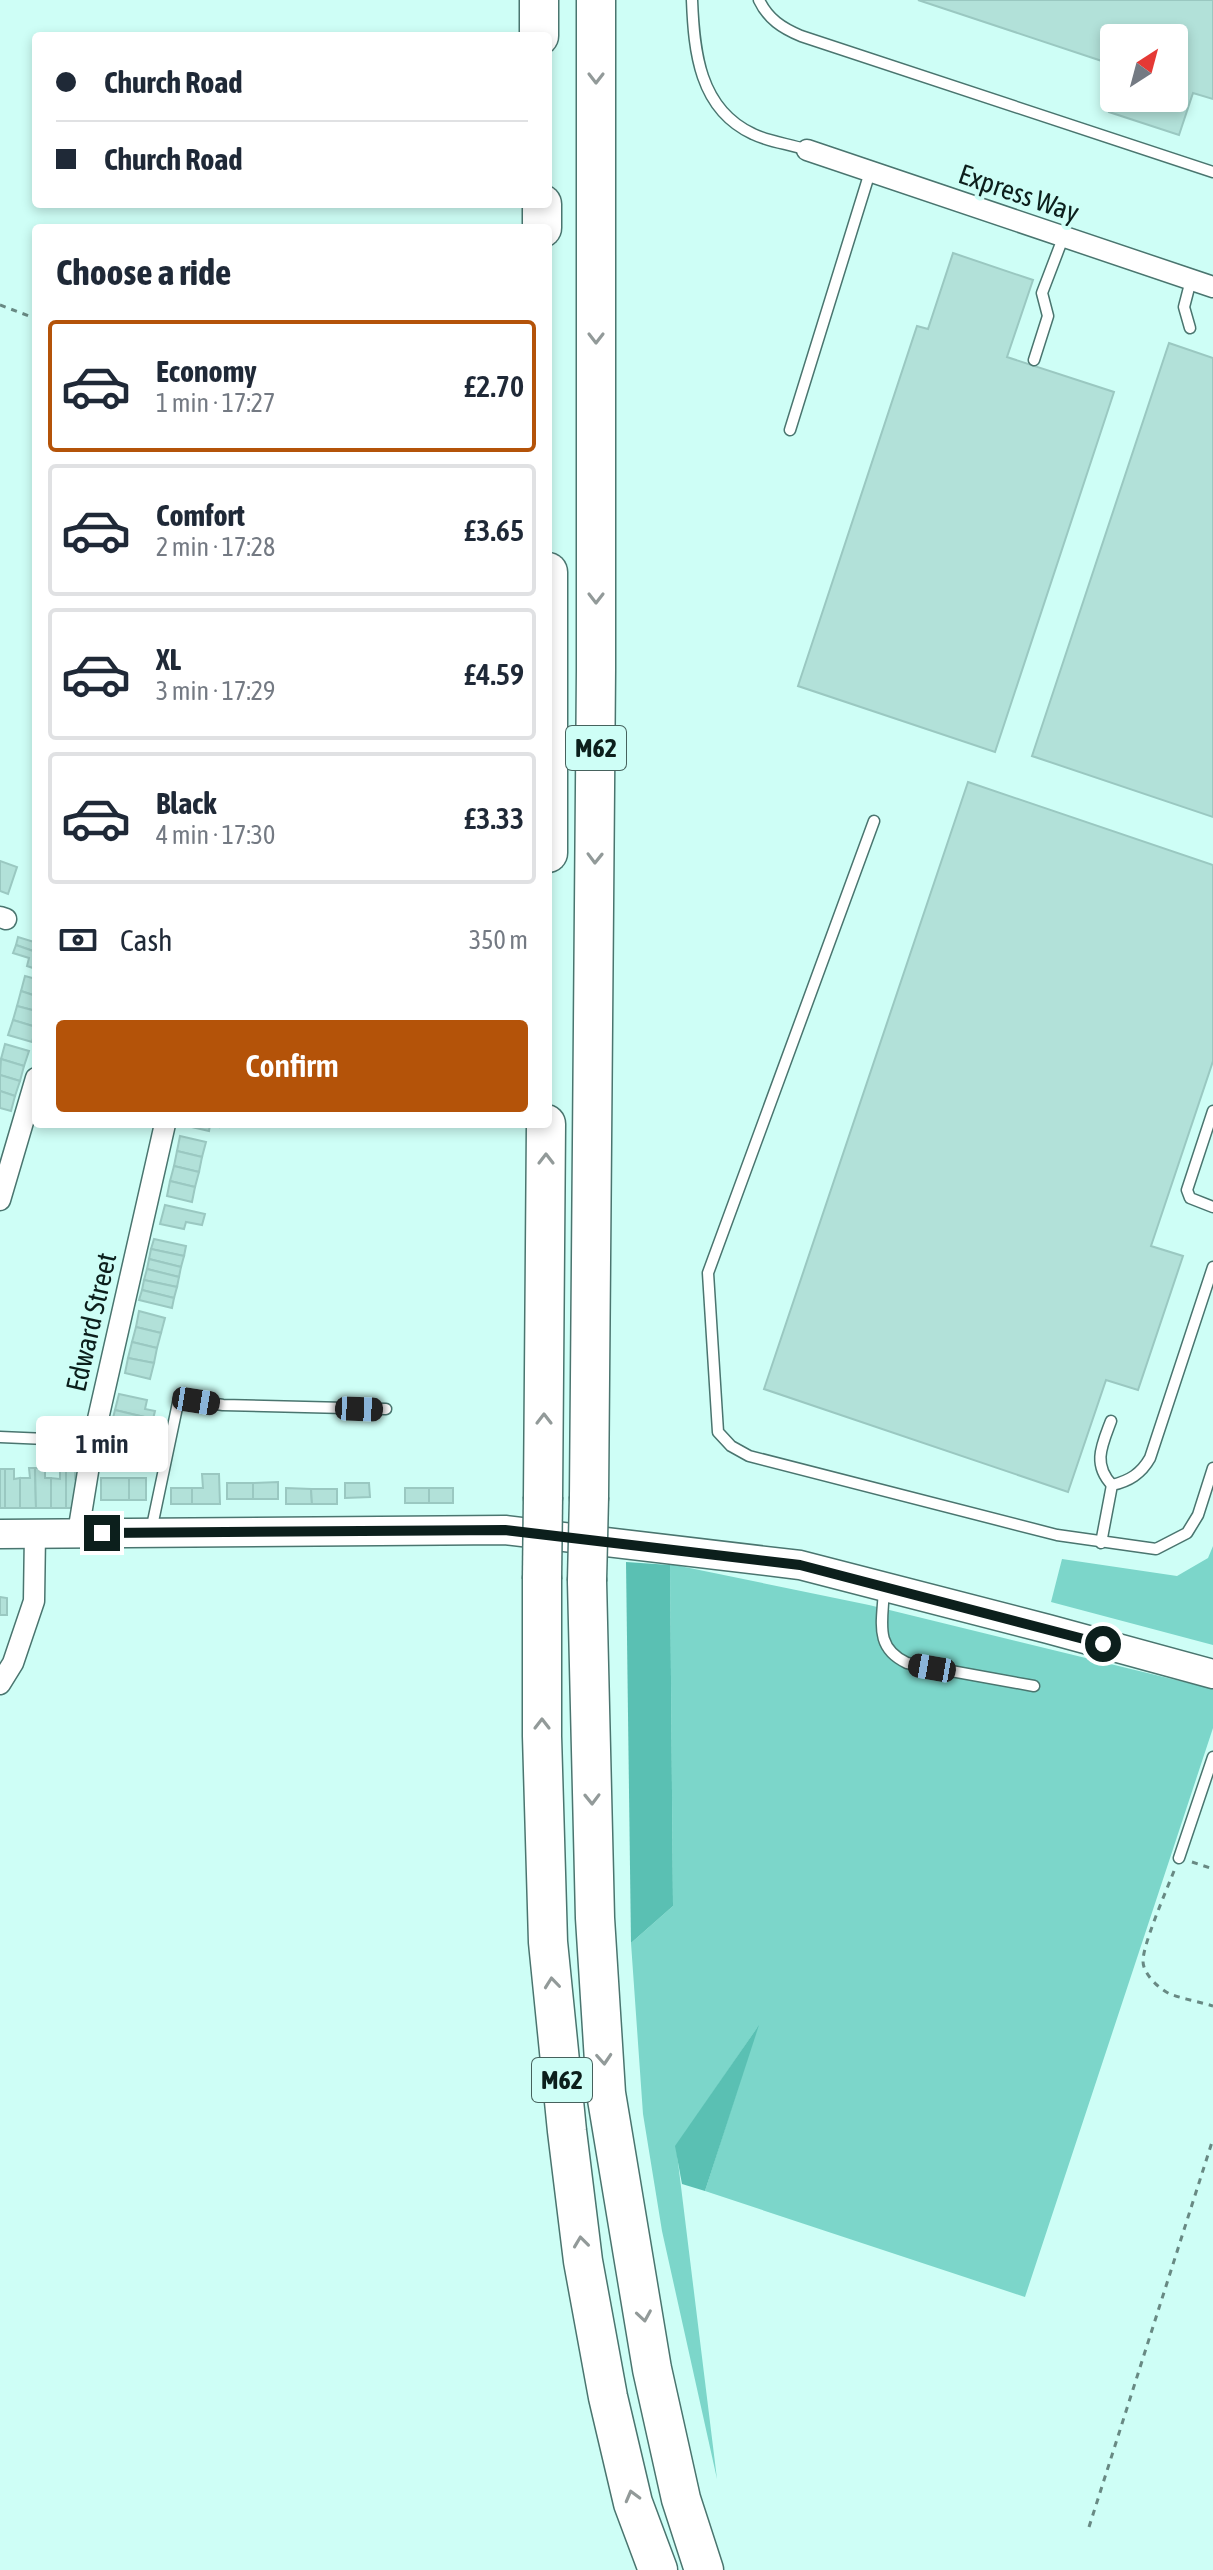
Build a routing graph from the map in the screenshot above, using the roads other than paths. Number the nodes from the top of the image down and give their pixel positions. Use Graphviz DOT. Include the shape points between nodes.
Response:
graph roads {
  1 [pos="539,0"];
  2 [pos="596,0"];
  3 [pos="692,0"];
  4 [pos="759,0"];
  5 [pos="539,32"];
  6 [pos="807,150"];
  7 [pos="870,172"];
  8 [pos="1213,172"];
  9 [pos="1063,238"];
  10 [pos="1191,280"];
  11 [pos="1213,287"];
  12 [pos="1190,328"];
  13 [pos="1034,360"];
  14 [pos="790,430"];
  15 [pos="874,821"];
  16 [pos="32,1092"];
  17 [pos="1213,1111"];
  18 [pos="164,1128"];
  19 [pos="546,1128"];
  20 [pos="0,1200"];
  21 [pos="1213,1207"];
  22 [pos="1213,1267"];
  23 [pos="386,1409"];
  24 [pos="1111,1421"];
  25 [pos="0,1437"];
  26 [pos="93,1441"];
  27 [pos="1213,1468"];
  28 [pos="1112,1485"];
  29 [pos="35,1533"];
  30 [pos="78,1533"];
  31 [pos="0,1534"];
  32 [pos="151,1534"];
  33 [pos="1101,1543"];
  34 [pos="884,1586"];
  35 [pos="1213,1674"];
  36 [pos="0,1684"];
  37 [pos="1034,1686"];
  38 [pos="1213,1757"];
  39 [pos="1179,1858"];
  40 [pos="658,2570"];
  41 [pos="704,2570"];
  1 -- 5 [label="highway"];
  2 -- 41 [label="highway, M62, one-way, bridge" via="587,1581 595,1918 606,2093 652,2369 681,2499"];
  3 -- 6 [label="lane" via="694,49 715,102 753,134"];
  4 -- 8 [label="lane" via="783,28 801,36"];
  6 -- 7 [label="street, Express Way"];
  7 -- 9 [label="street, Express Way"];
  7 -- 14 [label="lane"];
  9 -- 10 [label="street, Express Way"];
  9 -- 13 [label="lane" via="1042,293 1048,316"];
  10 -- 11 [label="street, Express Way"];
  10 -- 12 [label="lane" via="1184,307"];
  15 -- 33 [label="lane" via="708,1273 718,1432 749,1456"];
  16 -- 20 [label="street"];
  17 -- 21 [label="lane" via="1187,1190 1190,1198"];
  18 -- 26 [label="street, Edward Street"];
  40 -- 19 [label="highway, M62, one-way, bridge" via="633,2503 583,2261 548,1942 542,1736"];
  22 -- 28 [label="lane" via="1150,1458 1129,1481"];
  23 -- 32 [label="lane" via="223,1405 179,1398"];
  24 -- 28 [label="lane" via="1099,1457"];
  25 -- 26 [label="lane"];
  26 -- 30 [label="street, Edward Street"];
  27 -- 33 [label="lane" via="1187,1533 1156,1549"];
  28 -- 33 [label="lane"];
  29 -- 30 [label="street"];
  29 -- 31 [label="street"];
  29 -- 36 [label="street" via="34,1601 13,1663"];
  30 -- 32 [label="street"];
  32 -- 34 [label="street" via="505,1530 800,1565"];
  34 -- 35 [label="street"];
  34 -- 37 [label="lane" via="883,1643 894,1657"];
  38 -- 39 [label="lane"];
}
